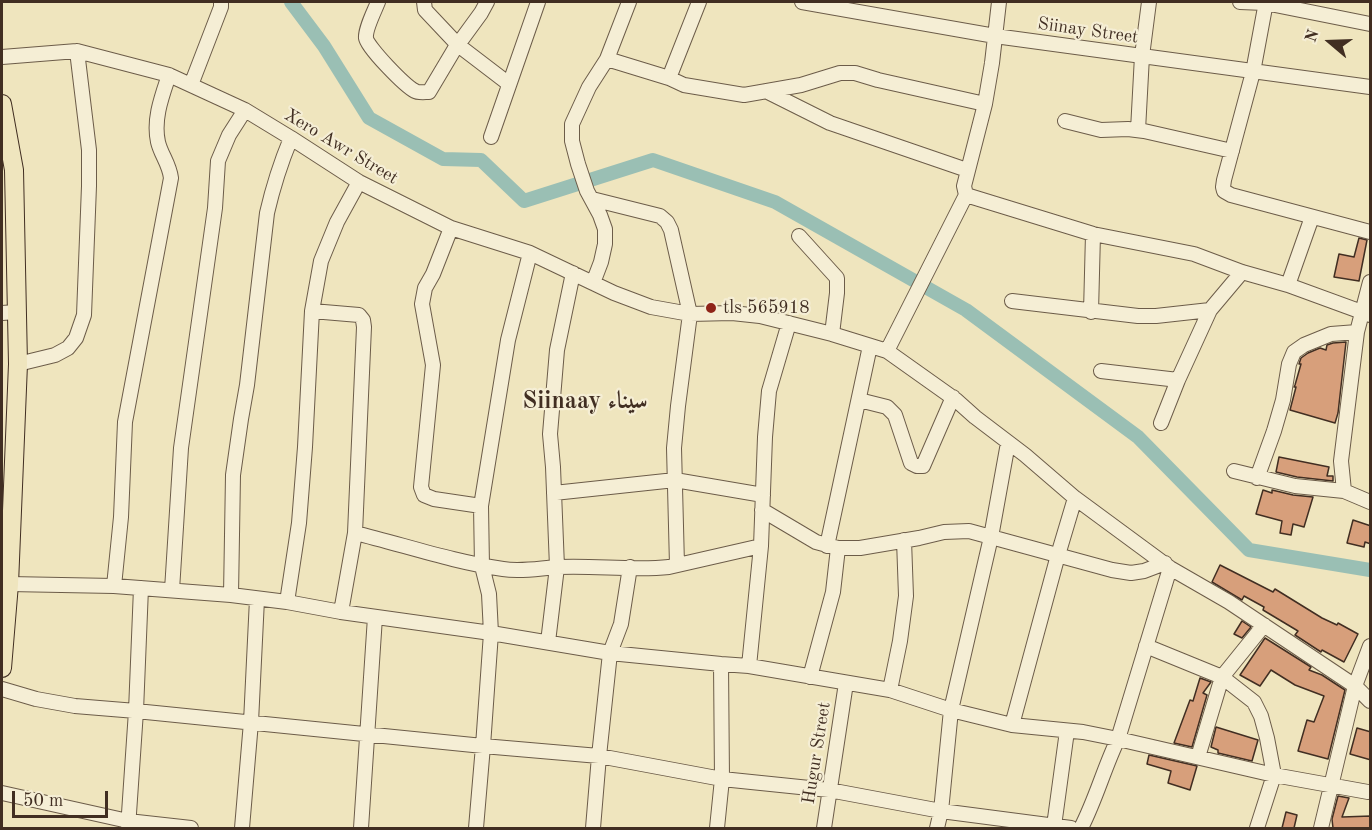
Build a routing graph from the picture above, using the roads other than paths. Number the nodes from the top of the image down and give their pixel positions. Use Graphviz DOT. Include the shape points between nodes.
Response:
graph roads {
  1 [pos="221,2"];
  2 [pos="378,2"];
  3 [pos="424,2"];
  4 [pos="487,2"];
  5 [pos="538,2"];
  6 [pos="629,2"];
  7 [pos="699,2"];
  8 [pos="802,2"];
  9 [pos="999,2"];
  10 [pos="1149,2"];
  11 [pos="1240,2"];
  12 [pos="1266,2"];
  13 [pos="826,4"];
  14 [pos="1371,24"];
  15 [pos="996,36"];
  16 [pos="458,45"];
  17 [pos="77,51"];
  18 [pos="1142,56"];
  19 [pos="2,57"];
  20 [pos="607,60"];
  21 [pos="1253,72"];
  22 [pos="169,75"];
  23 [pos="669,78"];
  24 [pos="509,84"];
  25 [pos="190,85"];
  26 [pos="1371,87"];
  27 [pos="766,91"];
  28 [pos="2,104"];
  29 [pos="985,104"];
  30 [pos="245,110"];
  31 [pos="1065,121"];
  32 [pos="1138,130"];
  33 [pos="490,137"];
  34 [pos="291,138"];
  35 [pos="1232,151"];
  36 [pos="967,170"];
  37 [pos="359,182"];
  38 [pos="590,195"];
  39 [pos="966,195"];
  40 [pos="1312,217"];
  41 [pos="451,228"];
  42 [pos="1371,232"];
  43 [pos="1093,234"];
  44 [pos="800,236"];
  45 [pos="530,253"];
  46 [pos="1242,272"];
  47 [pos="573,273"];
  48 [pos="593,282"];
  49 [pos="1371,282"];
  50 [pos="1288,285"];
  51 [pos="1012,301"];
  52 [pos="1210,310"];
  53 [pos="312,311"];
  54 [pos="1091,312"];
  55 [pos="9,313"];
  56 [pos="690,314"];
  57 [pos="1366,314"];
  58 [pos="789,323"];
  59 [pos="1357,332"];
  60 [pos="832,334"];
  61 [pos="870,346"];
  62 [pos="887,351"];
  63 [pos="18,364"];
  64 [pos="1101,371"];
  65 [pos="1178,380"];
  66 [pos="953,397"];
  67 [pos="859,400"];
  68 [pos="1161,423"];
  69 [pos="1008,442"];
  70 [pos="1234,471"];
  71 [pos="1257,478"];
  72 [pos="675,480"];
  73 [pos="1344,491"];
  74 [pos="554,493"];
  75 [pos="763,495"];
  76 [pos="1075,498"];
  77 [pos="1371,502"];
  78 [pos="481,506"];
  79 [pos="762,510"];
  80 [pos="355,533"];
  81 [pos="991,537"];
  82 [pos="904,540"];
  83 [pos="761,546"];
  84 [pos="833,547"];
  85 [pos="1058,555"];
  86 [pos="482,566"];
  87 [pos="677,566"];
  88 [pos="1168,566"];
  89 [pos="557,567"];
  90 [pos="630,567"];
  91 [pos="9,584"];
  92 [pos="114,586"];
  93 [pos="141,588"];
  94 [pos="172,590"];
  95 [pos="231,595"];
  96 [pos="257,598"];
  97 [pos="287,602"];
  98 [pos="341,612"];
  99 [pos="375,617"];
  100 [pos="1264,625"];
  101 [pos="491,633"];
  102 [pos="548,642"];
  103 [pos="1146,646"];
  104 [pos="1370,648"];
  105 [pos="610,653"];
  106 [pos="720,664"];
  107 [pos="749,666"];
  108 [pos="2,668"];
  109 [pos="810,677"];
  110 [pos="1222,677"];
  111 [pos="846,683"];
  112 [pos="1355,686"];
  113 [pos="2,689"];
  114 [pos="890,690"];
  115 [pos="1371,701"];
  116 [pos="951,710"];
  117 [pos="136,711"];
  118 [pos="251,722"];
  119 [pos="1012,725"];
  120 [pos="1067,731"];
  121 [pos="368,734"];
  122 [pos="1118,739"];
  123 [pos="483,746"];
  124 [pos="599,756"];
  125 [pos="1198,757"];
  126 [pos="1274,775"];
  127 [pos="722,779"];
  128 [pos="1331,785"];
  129 [pos="829,790"];
  130 [pos="1368,792"];
  131 [pos="2,793"];
  132 [pos="941,811"];
  133 [pos="128,825"];
  134 [pos="1054,826"];
  135 [pos="191,828"];
  136 [pos="242,828"];
  137 [pos="361,828"];
  138 [pos="476,828"];
  139 [pos="593,828"];
  140 [pos="717,828"];
  141 [pos="824,828"];
  142 [pos="937,828"];
  143 [pos="1071,828"];
  144 [pos="1081,828"];
  145 [pos="1257,828"];
  146 [pos="1320,828"];
  1 -- 25 [label="street"];
  2 -- 16 [label="street" via="366,38 389,69 416,92 429,92"];
  3 -- 16 [label="street" via="425,10"];
  4 -- 16 [label="street"];
  5 -- 24 [label="street"];
  6 -- 20 [label="street"];
  7 -- 23 [label="street"];
  8 -- 13 [label="street, Siinay Street"];
  9 -- 15 [label="street"];
  10 -- 18 [label="street"];
  11 -- 12 [label="street"];
  12 -- 14 [label="street"];
  12 -- 21 [label="street"];
  13 -- 15 [label="street, Siinay Street"];
  15 -- 18 [label="street, Siinay Street"];
  15 -- 29 [label="street"];
  16 -- 24 [label="street"];
  17 -- 19 [label="street, Xero Awr Street"];
  17 -- 22 [label="street, Xero Awr Street"];
  17 -- 63 [label="street" via="89,159 84,315 68,348"];
  18 -- 21 [label="street, Siinay Street"];
  18 -- 32 [label="street"];
  20 -- 23 [label="street"];
  20 -- 38 [label="street" via="572,124 572,141"];
  21 -- 26 [label="street, Siinay Street"];
  21 -- 35 [label="street"];
  22 -- 25 [label="street, Xero Awr Street"];
  22 -- 92 [label="street" via="157,128 158,143 171,178 125,422"];
  23 -- 27 [label="street" via="684,86 744,95"];
  24 -- 33 [label="street"];
  25 -- 30 [label="street, Xero Awr Street"];
  27 -- 29 [label="street" via="855,73"];
  27 -- 36 [label="street" via="831,123"];
  28 -- 55 [label="main road" via="14,170"];
  29 -- 36 [label="street"];
  30 -- 34 [label="street, Xero Awr Street"];
  30 -- 94 [label="street" via="218,161 215,208 181,448"];
  31 -- 32 [label="street" via="1101,130"];
  32 -- 35 [label="street"];
  34 -- 37 [label="street, Xero Awr Street"];
  34 -- 95 [label="street" via="267,213 233,475"];
  35 -- 40 [label="street" via="1224,191"];
  36 -- 39 [label="street"];
  37 -- 41 [label="street, Xero Awr Street"];
  37 -- 53 [label="street" via="321,261"];
  38 -- 48 [label="street" via="605,229 601,262"];
  38 -- 56 [label="street" via="660,216 667,222"];
  39 -- 43 [label="street"];
  39 -- 62 [label="street"];
  40 -- 42 [label="street"];
  40 -- 50 [label="street"];
  41 -- 45 [label="street, Xero Awr Street"];
  41 -- 78 [label="street" via="422,304 433,365 421,487 424,495 434,500"];
  43 -- 46 [label="street" via="1194,254"];
  43 -- 54 [label="street"];
  44 -- 60 [label="street" via="837,278"];
  45 -- 47 [label="street, Xero Awr Street"];
  45 -- 78 [label="street" via="508,340"];
  46 -- 50 [label="street"];
  46 -- 52 [label="street"];
  47 -- 48 [label="street, Xero Awr Street"];
  47 -- 74 [label="street" via="557,350 550,434"];
  48 -- 56 [label="street, Xero Awr Street" via="651,307"];
  49 -- 57 [label="street"];
  50 -- 57 [label="street"];
  51 -- 54 [label="street"];
  52 -- 54 [label="street" via="1156,316"];
  52 -- 65 [label="street"];
  53 -- 80 [label="street" via="359,315 363,320"];
  53 -- 97 [label="street" via="299,524"];
  55 -- 63 [label="main road"];
  56 -- 58 [label="street, Xero Awr Street" via="732,313"];
  56 -- 72 [label="street" via="675,438"];
  57 -- 59 [label="street"];
  58 -- 60 [label="street, Xero Awr Street"];
  58 -- 75 [label="street" via="769,391"];
  59 -- 71 [label="street" via="1331,334 1294,352"];
  59 -- 73 [label="street" via="1341,461"];
  60 -- 61 [label="street, Xero Awr Street"];
  61 -- 62 [label="street, Xero Awr Street"];
  61 -- 67 [label="street"];
  62 -- 66 [label="street, Xero Awr Street"];
  63 -- 91 [label="main road"];
  64 -- 65 [label="street"];
  65 -- 68 [label="street"];
  66 -- 67 [label="street" via="923,466 911,463 895,415 887,407"];
  66 -- 69 [label="street, Xero Awr Street"];
  67 -- 84 [label="street"];
  69 -- 76 [label="street, Xero Awr Street"];
  69 -- 81 [label="street"];
  70 -- 71 [label="street"];
  71 -- 73 [label="street" via="1307,489"];
  72 -- 74 [label="street"];
  72 -- 75 [label="street"];
  72 -- 87 [label="street"];
  73 -- 77 [label="street"];
  74 -- 89 [label="street"];
  75 -- 79 [label="street"];
  76 -- 85 [label="street"];
  76 -- 88 [label="street, Xero Awr Street"];
  78 -- 86 [label="street"];
  79 -- 83 [label="street"];
  79 -- 84 [label="street" via="816,542"];
  80 -- 86 [label="street"];
  80 -- 98 [label="street"];
  81 -- 82 [label="street" via="955,531"];
  81 -- 85 [label="street"];
  81 -- 116 [label="street"];
  82 -- 84 [label="street" via="860,548"];
  82 -- 114 [label="street" via="906,596"];
  83 -- 87 [label="street"];
  83 -- 107 [label="street"];
  84 -- 109 [label="street" via="833,592"];
  85 -- 88 [label="street" via="1131,573"];
  85 -- 119 [label="street"];
  86 -- 89 [label="street" via="524,571"];
  86 -- 101 [label="street" via="489,594"];
  87 -- 90 [label="street"];
  88 -- 100 [label="street, Xero Awr Street"];
  88 -- 103 [label="street"];
  89 -- 90 [label="street"];
  89 -- 102 [label="street"];
  90 -- 105 [label="street" via="621,624"];
  91 -- 92 [label="street"];
  91 -- 108 [label="main road"];
  92 -- 93 [label="street"];
  93 -- 94 [label="street"];
  93 -- 117 [label="street"];
  94 -- 95 [label="street"];
  95 -- 96 [label="street"];
  96 -- 97 [label="street"];
  96 -- 118 [label="street"];
  97 -- 98 [label="street"];
  98 -- 99 [label="street"];
  99 -- 101 [label="street"];
  99 -- 121 [label="street"];
  100 -- 110 [label="street"];
  100 -- 112 [label="street, Xero Awr Street"];
  101 -- 102 [label="street"];
  101 -- 123 [label="street"];
  102 -- 105 [label="street"];
  103 -- 110 [label="street"];
  103 -- 122 [label="street"];
  104 -- 112 [label="street"];
  105 -- 106 [label="street"];
  105 -- 124 [label="street"];
  106 -- 107 [label="street"];
  106 -- 127 [label="street"];
  107 -- 109 [label="street"];
  109 -- 111 [label="street"];
  110 -- 125 [label="street"];
  110 -- 126 [label="street" via="1254,702 1268,738"];
  111 -- 114 [label="street"];
  111 -- 129 [label="street, Hugur Street"];
  112 -- 115 [label="street, Xero Awr Street"];
  112 -- 128 [label="street"];
  113 -- 117 [label="street" via="75,706"];
  114 -- 116 [label="street"];
  116 -- 119 [label="street"];
  116 -- 132 [label="street"];
  117 -- 118 [label="street"];
  117 -- 133 [label="street"];
  118 -- 121 [label="street"];
  118 -- 136 [label="street"];
  119 -- 120 [label="street"];
  120 -- 122 [label="street"];
  120 -- 134 [label="street"];
  121 -- 123 [label="street"];
  121 -- 137 [label="street"];
  122 -- 125 [label="street"];
  122 -- 144 [label="street"];
  123 -- 124 [label="street"];
  123 -- 138 [label="street"];
  124 -- 127 [label="street"];
  124 -- 139 [label="street"];
  125 -- 126 [label="street"];
  126 -- 128 [label="street"];
  126 -- 145 [label="street"];
  127 -- 129 [label="street"];
  127 -- 140 [label="street"];
  128 -- 130 [label="street"];
  128 -- 146 [label="street"];
  129 -- 132 [label="street"];
  129 -- 141 [label="street, Hugur Street"];
  131 -- 133 [label="street"];
  132 -- 134 [label="street"];
  132 -- 142 [label="street"];
  133 -- 135 [label="street"];
  134 -- 143 [label="street"];
}
